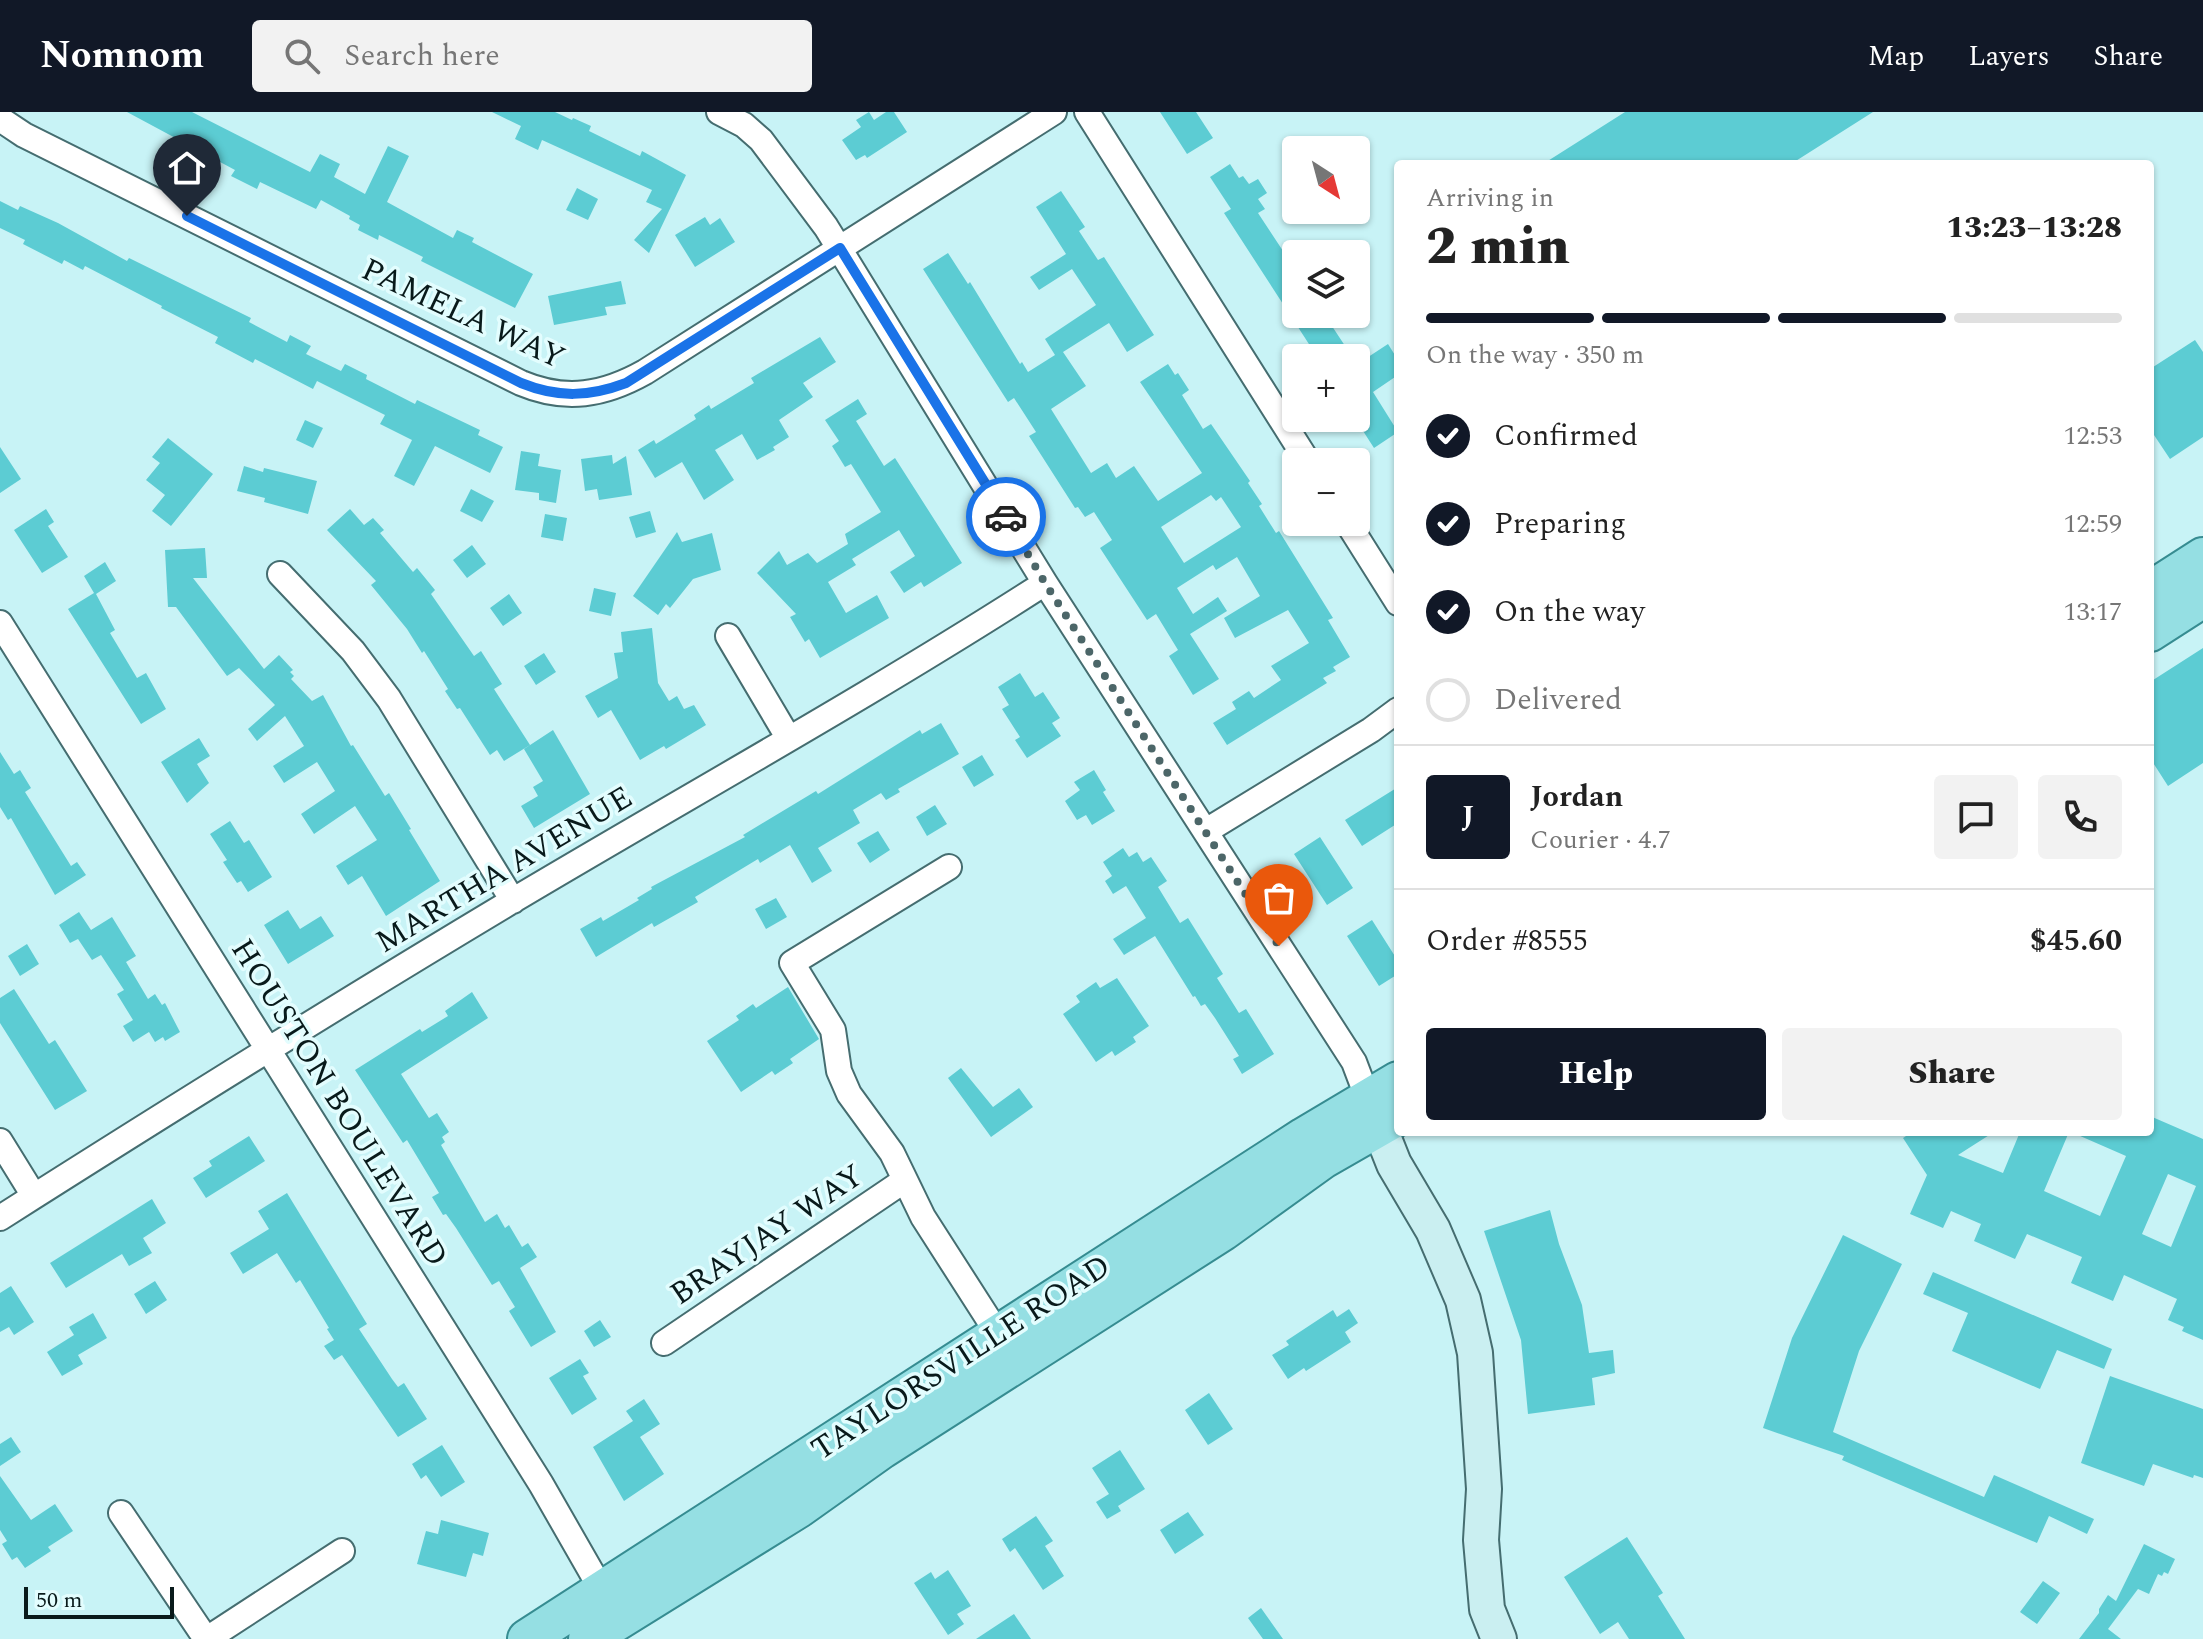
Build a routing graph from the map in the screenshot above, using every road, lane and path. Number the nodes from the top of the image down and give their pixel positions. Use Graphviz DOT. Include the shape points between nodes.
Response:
graph roads {
  1 [pos="719,112"];
  2 [pos="1054,112"];
  3 [pos="1087,112"];
  4 [pos="0,119"];
  5 [pos="840,248"];
  6 [pos="1299,448"];
  7 [pos="1356,536"];
  8 [pos="2203,557"];
  9 [pos="280,574"];
  10 [pos="1045,583"];
  11 [pos="2154,588"];
  12 [pos="1394,597"];
  13 [pos="2203,598"];
  14 [pos="0,623"];
  15 [pos="2154,629"];
  16 [pos="728,636"];
  17 [pos="1394,713"];
  18 [pos="789,739"];
  19 [pos="1206,831"];
  20 [pos="949,867"];
  21 [pos="513,901"];
  22 [pos="267,1050"];
  23 [pos="1386,1106"];
  24 [pos="0,1141"];
  25 [pos="905,1180"];
  26 [pos="34,1196"];
  27 [pos="0,1218"];
  28 [pos="998,1334"];
  29 [pos="664,1343"];
  30 [pos="121,1513"];
  31 [pos="342,1551"];
  32 [pos="603,1616"];
  33 [pos="206,1639"];
  34 [pos="527,1639"];
  35 [pos="1499,1639"];
  1 -- 5 [label="street" via="744,125 773,153"];
  2 -- 5 [label="street, PAMELA WAY"];
  3 -- 6 [label="street"];
  4 -- 5 [label="street, PAMELA WAY" via="521,383 553,394 586,394 626,383"];
  5 -- 10 [label="street"];
  7 -- 12 [label="street"];
  8 -- 11 [label="main road"];
  9 -- 21 [label="street" via="353,651 389,699"];
  10 -- 18 [label="street, MARTHA AVENUE"];
  10 -- 19 [label="street"];
  13 -- 15 [label="main road"];
  14 -- 22 [label="street, HOUSTON BOULEVARD"];
  16 -- 18 [label="street"];
  17 -- 19 [label="street"];
  18 -- 21 [label="street, MARTHA AVENUE"];
  19 -- 23 [label="street"];
  20 -- 25 [label="street" via="792,963 833,1030 839,1071 849,1094"];
  21 -- 22 [label="street, MARTHA AVENUE"];
  22 -- 26 [label="street, MARTHA AVENUE"];
  22 -- 32 [label="street, HOUSTON BOULEVARD" via="533,1470"];
  23 -- 28 [label="main road, TAYLORSVILLE ROAD" via="1304,1137"];
  23 -- 32 [label="main road, TAYLORSVILLE ROAD" via="1223,1231 799,1508"];
  23 -- 35 [label="street" via="1394,1164 1444,1253 1463,1300 1475,1353 1484,1489 1481,1540 1487,1609"];
  24 -- 26 [label="street"];
  25 -- 28 [label="street"];
  25 -- 29 [label="street, BRAYJAY WAY"];
  26 -- 27 [label="street, MARTHA AVENUE"];
  28 -- 32 [label="main road, TAYLORSVILLE ROAD"];
  30 -- 33 [label="street"];
  31 -- 33 [label="street"];
  32 -- 34 [label="main road, TAYLORSVILLE ROAD"];
}
